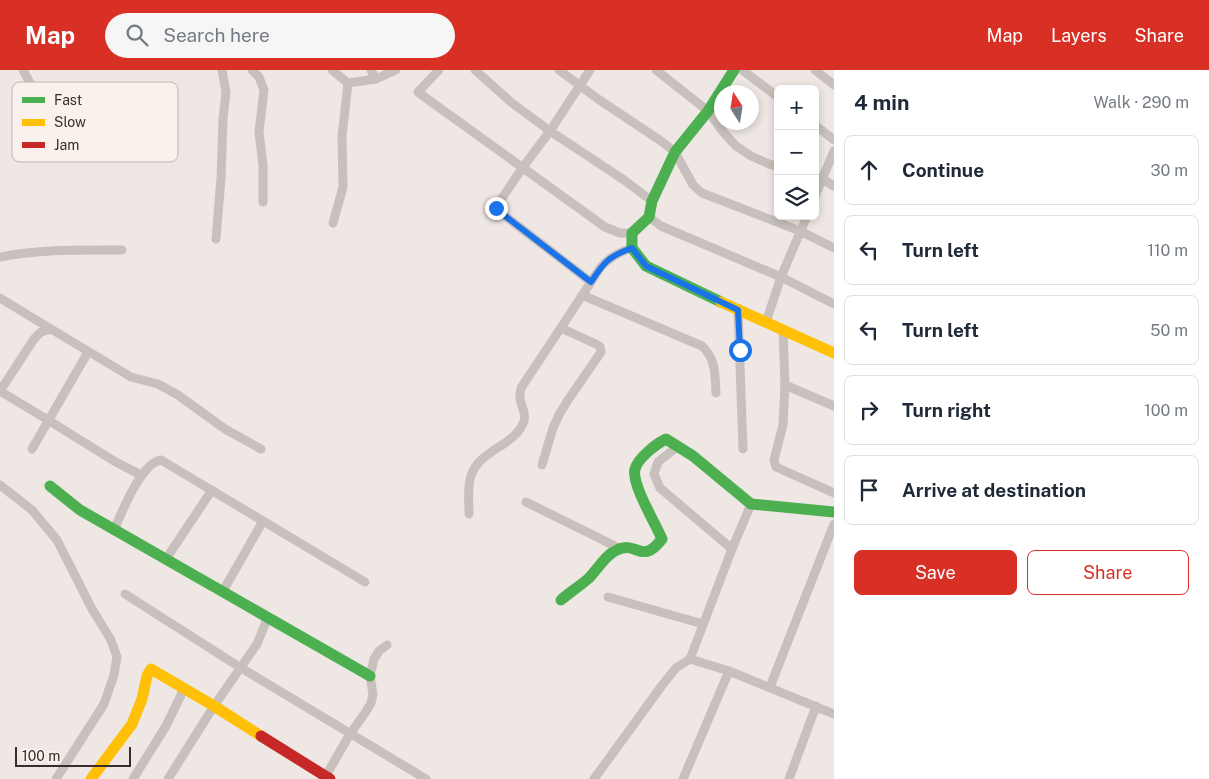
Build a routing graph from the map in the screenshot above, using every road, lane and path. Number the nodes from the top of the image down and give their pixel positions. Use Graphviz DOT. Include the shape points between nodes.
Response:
graph roads {
  1 [pos="23,70"];
  2 [pos="222,70"];
  3 [pos="252,70"];
  4 [pos="332,70"];
  5 [pos="371,70"];
  6 [pos="396,70"];
  7 [pos="439,70"];
  8 [pos="476,70"];
  9 [pos="559,70"];
  10 [pos="590,70"];
  11 [pos="656,70"];
  12 [pos="734,70"];
  13 [pos="742,70"];
  14 [pos="815,70"];
  15 [pos="376,79"];
  16 [pos="30,82"];
  17 [pos="348,83"];
  18 [pos="834,85"];
  19 [pos="580,86"];
  20 [pos="774,93"];
  21 [pos="708,111"];
  22 [pos="819,128"];
  23 [pos="550,132"];
  24 [pos="834,140"];
  25 [pos="834,151"];
  26 [pos="675,152"];
  27 [pos="774,166"];
  28 [pos="523,167"];
  29 [pos="819,178"];
  30 [pos="834,186"];
  31 [pos="652,201"];
  32 [pos="263,202"];
  33 [pos="648,217"];
  34 [pos="805,220"];
  35 [pos="333,223"];
  36 [pos="800,232"];
  37 [pos="632,233"];
  38 [pos="216,239"];
  39 [pos="632,248"];
  40 [pos="834,248"];
  41 [pos="122,250"];
  42 [pos="0,257"];
  43 [pos="780,277"];
  44 [pos="591,282"];
  45 [pos="582,295"];
  46 [pos="0,298"];
  47 [pos="834,304"];
  48 [pos="738,310"];
  49 [pos="766,322"];
  50 [pos="561,328"];
  51 [pos="51,329"];
  52 [pos="783,330"];
  53 [pos="88,352"];
  54 [pos="834,353"];
  55 [pos="785,385"];
  56 [pos="0,391"];
  57 [pos="716,393"];
  58 [pos="834,406"];
  59 [pos="48,420"];
  60 [pos="678,446"];
  61 [pos="32,449"];
  62 [pos="262,449"];
  63 [pos="743,449"];
  64 [pos="542,466"];
  65 [pos="141,475"];
  66 [pos="0,485"];
  67 [pos="50,486"];
  68 [pos="212,490"];
  69 [pos="834,493"];
  70 [pos="526,502"];
  71 [pos="752,504"];
  72 [pos="834,512"];
  73 [pos="469,514"];
  74 [pos="263,521"];
  75 [pos="834,524"];
  76 [pos="114,530"];
  77 [pos="619,548"];
  78 [pos="732,549"];
  79 [pos="166,558"];
  80 [pos="364,582"];
  81 [pos="223,591"];
  82 [pos="126,594"];
  83 [pos="608,597"];
  84 [pos="561,600"];
  85 [pos="268,617"];
  86 [pos="703,624"];
  87 [pos="387,645"];
  88 [pos="690,659"];
  89 [pos="240,668"];
  90 [pos="729,671"];
  91 [pos="370,676"];
  92 [pos="770,687"];
  93 [pos="184,689"];
  94 [pos="214,706"];
  95 [pos="816,706"];
  96 [pos="834,714"];
  97 [pos="350,734"];
  98 [pos="326,778"];
  99 [pos="56,779"];
  100 [pos="91,779"];
  101 [pos="133,779"];
  102 [pos="168,779"];
  103 [pos="426,779"];
  104 [pos="594,779"];
  105 [pos="684,779"];
  106 [pos="789,779"];
  1 -- 16 [label="street"];
  2 -- 38 [label="street" via="226,92"];
  3 -- 32 [label="street" via="264,90 259,132"];
  4 -- 17 [label="street"];
  5 -- 15 [label="street"];
  6 -- 15 [label="street"];
  7 -- 28 [label="street" via="418,92"];
  8 -- 23 [label="street"];
  9 -- 19 [label="street"];
  10 -- 19 [label="street"];
  11 -- 21 [label="street"];
  12 -- 21 [label="street"];
  13 -- 20 [label="street"];
  14 -- 18 [label="street"];
  15 -- 17 [label="street"];
  17 -- 35 [label="street" via="342,136 342,187"];
  19 -- 23 [label="street"];
  19 -- 26 [label="street"];
  21 -- 26 [label="street"];
  21 -- 27 [label="street" via="736,146"];
  22 -- 24 [label="street"];
  23 -- 28 [label="street"];
  23 -- 31 [label="street"];
  25 -- 29 [label="street"];
  26 -- 31 [label="street"];
  26 -- 36 [label="street" via="693,185 702,193"];
  28 -- 37 [label="street" via="605,226 620,233"];
  28 -- 44 [label="street" via="496,209"];
  29 -- 30 [label="street"];
  31 -- 33 [label="street"];
  33 -- 37 [label="street"];
  33 -- 43 [label="street" via="661,226"];
  34 -- 36 [label="street"];
  36 -- 40 [label="street"];
  36 -- 43 [label="street"];
  37 -- 39 [label="street"];
  39 -- 44 [label="street" via="609,258"];
  39 -- 48 [label="street" via="646,266"];
  41 -- 42 [label="street"];
  43 -- 47 [label="street"];
  43 -- 49 [label="street"];
  44 -- 45 [label="street"];
  45 -- 50 [label="street"];
  45 -- 57 [label="street" via="702,346 713,360"];
  46 -- 51 [label="street"];
  48 -- 49 [label="street"];
  48 -- 63 [label="street"];
  49 -- 52 [label="street"];
  50 -- 64 [label="street" via="598,345 601,352 560,413"];
  50 -- 73 [label="street" via="521,388 525,414 519,431 482,459 473,470"];
  51 -- 53 [label="street"];
  51 -- 56 [label="street" via="34,339"];
  52 -- 54 [label="street"];
  52 -- 55 [label="street"];
  53 -- 59 [label="street"];
  53 -- 62 [label="street" via="131,377 158,384 178,395 225,429"];
  55 -- 58 [label="street"];
  55 -- 69 [label="street" via="784,425 774,460 776,467"];
  56 -- 59 [label="street"];
  59 -- 61 [label="street"];
  59 -- 65 [label="street"];
  60 -- 71 [label="street"];
  60 -- 77 [label="street" via="666,439 654,445 635,469 639,488 662,539 658,546 640,552"];
  60 -- 78 [label="street" via="658,462 654,474 660,488"];
  65 -- 68 [label="street" via="155,460 161,460"];
  65 -- 76 [label="street"];
  66 -- 99 [label="street" via="32,510 57,540 116,657 114,675 104,704"];
  67 -- 76 [label="street" via="80,510"];
  68 -- 74 [label="street"];
  68 -- 79 [label="street"];
  70 -- 77 [label="street"];
  71 -- 72 [label="street"];
  71 -- 78 [label="street"];
  74 -- 80 [label="street"];
  74 -- 81 [label="street"];
  75 -- 92 [label="street"];
  76 -- 79 [label="street"];
  77 -- 84 [label="street"];
  78 -- 86 [label="street"];
  79 -- 81 [label="street"];
  81 -- 85 [label="street"];
  82 -- 89 [label="street"];
  83 -- 86 [label="street"];
  85 -- 89 [label="street" via="257,644"];
  85 -- 91 [label="street"];
  86 -- 88 [label="street"];
  87 -- 91 [label="street" via="378,651"];
  88 -- 90 [label="street"];
  88 -- 104 [label="street" via="676,668 663,684"];
  89 -- 94 [label="street"];
  89 -- 97 [label="street"];
  90 -- 92 [label="street"];
  90 -- 105 [label="street"];
  91 -- 97 [label="street" via="371,703"];
  92 -- 95 [label="street"];
  93 -- 94 [label="street"];
  93 -- 100 [label="street" via="151,669 132,724"];
  93 -- 101 [label="street" via="166,726"];
  94 -- 98 [label="street"];
  94 -- 102 [label="street"];
  95 -- 96 [label="street"];
  95 -- 106 [label="street"];
  97 -- 98 [label="street"];
  97 -- 103 [label="street"];
}
